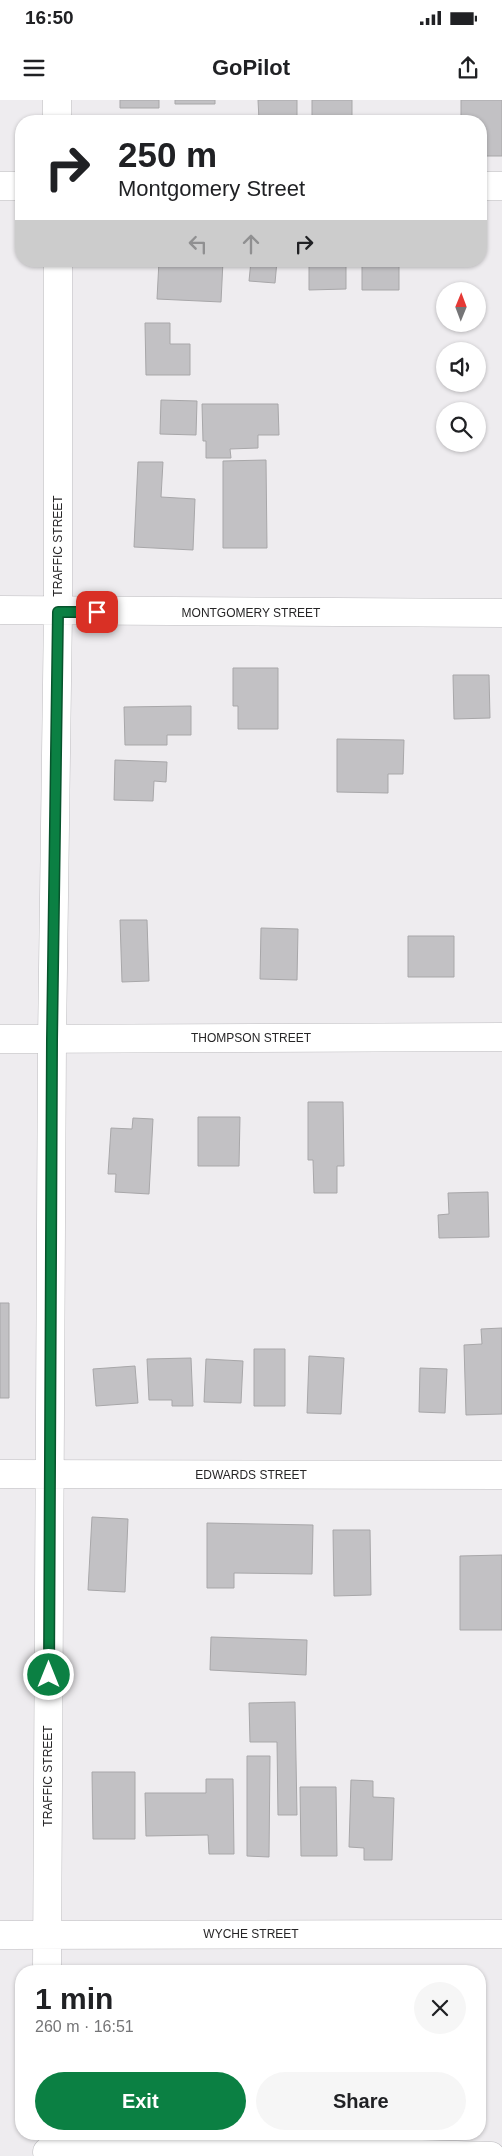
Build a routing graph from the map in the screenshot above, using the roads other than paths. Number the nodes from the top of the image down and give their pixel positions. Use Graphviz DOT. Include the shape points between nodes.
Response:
graph roads {
  1 [pos="57,100"];
  2 [pos="57,115"];
  3 [pos="0,186"];
  4 [pos="15,186"];
  5 [pos="487,186"];
  6 [pos="502,186"];
  7 [pos="58,267"];
  8 [pos="0,610"];
  9 [pos="58,612"];
  10 [pos="502,613"];
  11 [pos="502,1037"];
  12 [pos="0,1040"];
  13 [pos="52,1040"];
  14 [pos="0,1474"];
  15 [pos="51,1475"];
  16 [pos="502,1475"];
  17 [pos="0,1934"];
  18 [pos="47,1934"];
  19 [pos="502,1934"];
  20 [pos="47,1965"];
  21 [pos="47,2147"];
  22 [pos="491,2156"];
  1 -- 2 [label="street"];
  3 -- 4 [label="street"];
  5 -- 6 [label="street"];
  7 -- 9 [label="street, TRAFFIC STREET"];
  8 -- 9 [label="street, MONTGOMERY STREET"];
  9 -- 10 [label="street, MONTGOMERY STREET"];
  9 -- 13 [label="street, TRAFFIC STREET"];
  11 -- 13 [label="street, THOMPSON STREET"];
  12 -- 13 [label="street, THOMPSON STREET"];
  13 -- 15 [label="street, TRAFFIC STREET"];
  14 -- 15 [label="street, EDWARDS STREET"];
  15 -- 16 [label="street, EDWARDS STREET"];
  15 -- 18 [label="street, TRAFFIC STREET"];
  17 -- 18 [label="street, WYCHE STREET"];
  18 -- 19 [label="street, WYCHE STREET"];
  18 -- 20 [label="street, TRAFFIC STREET"];
  21 -- 22 [label="street"];
}
